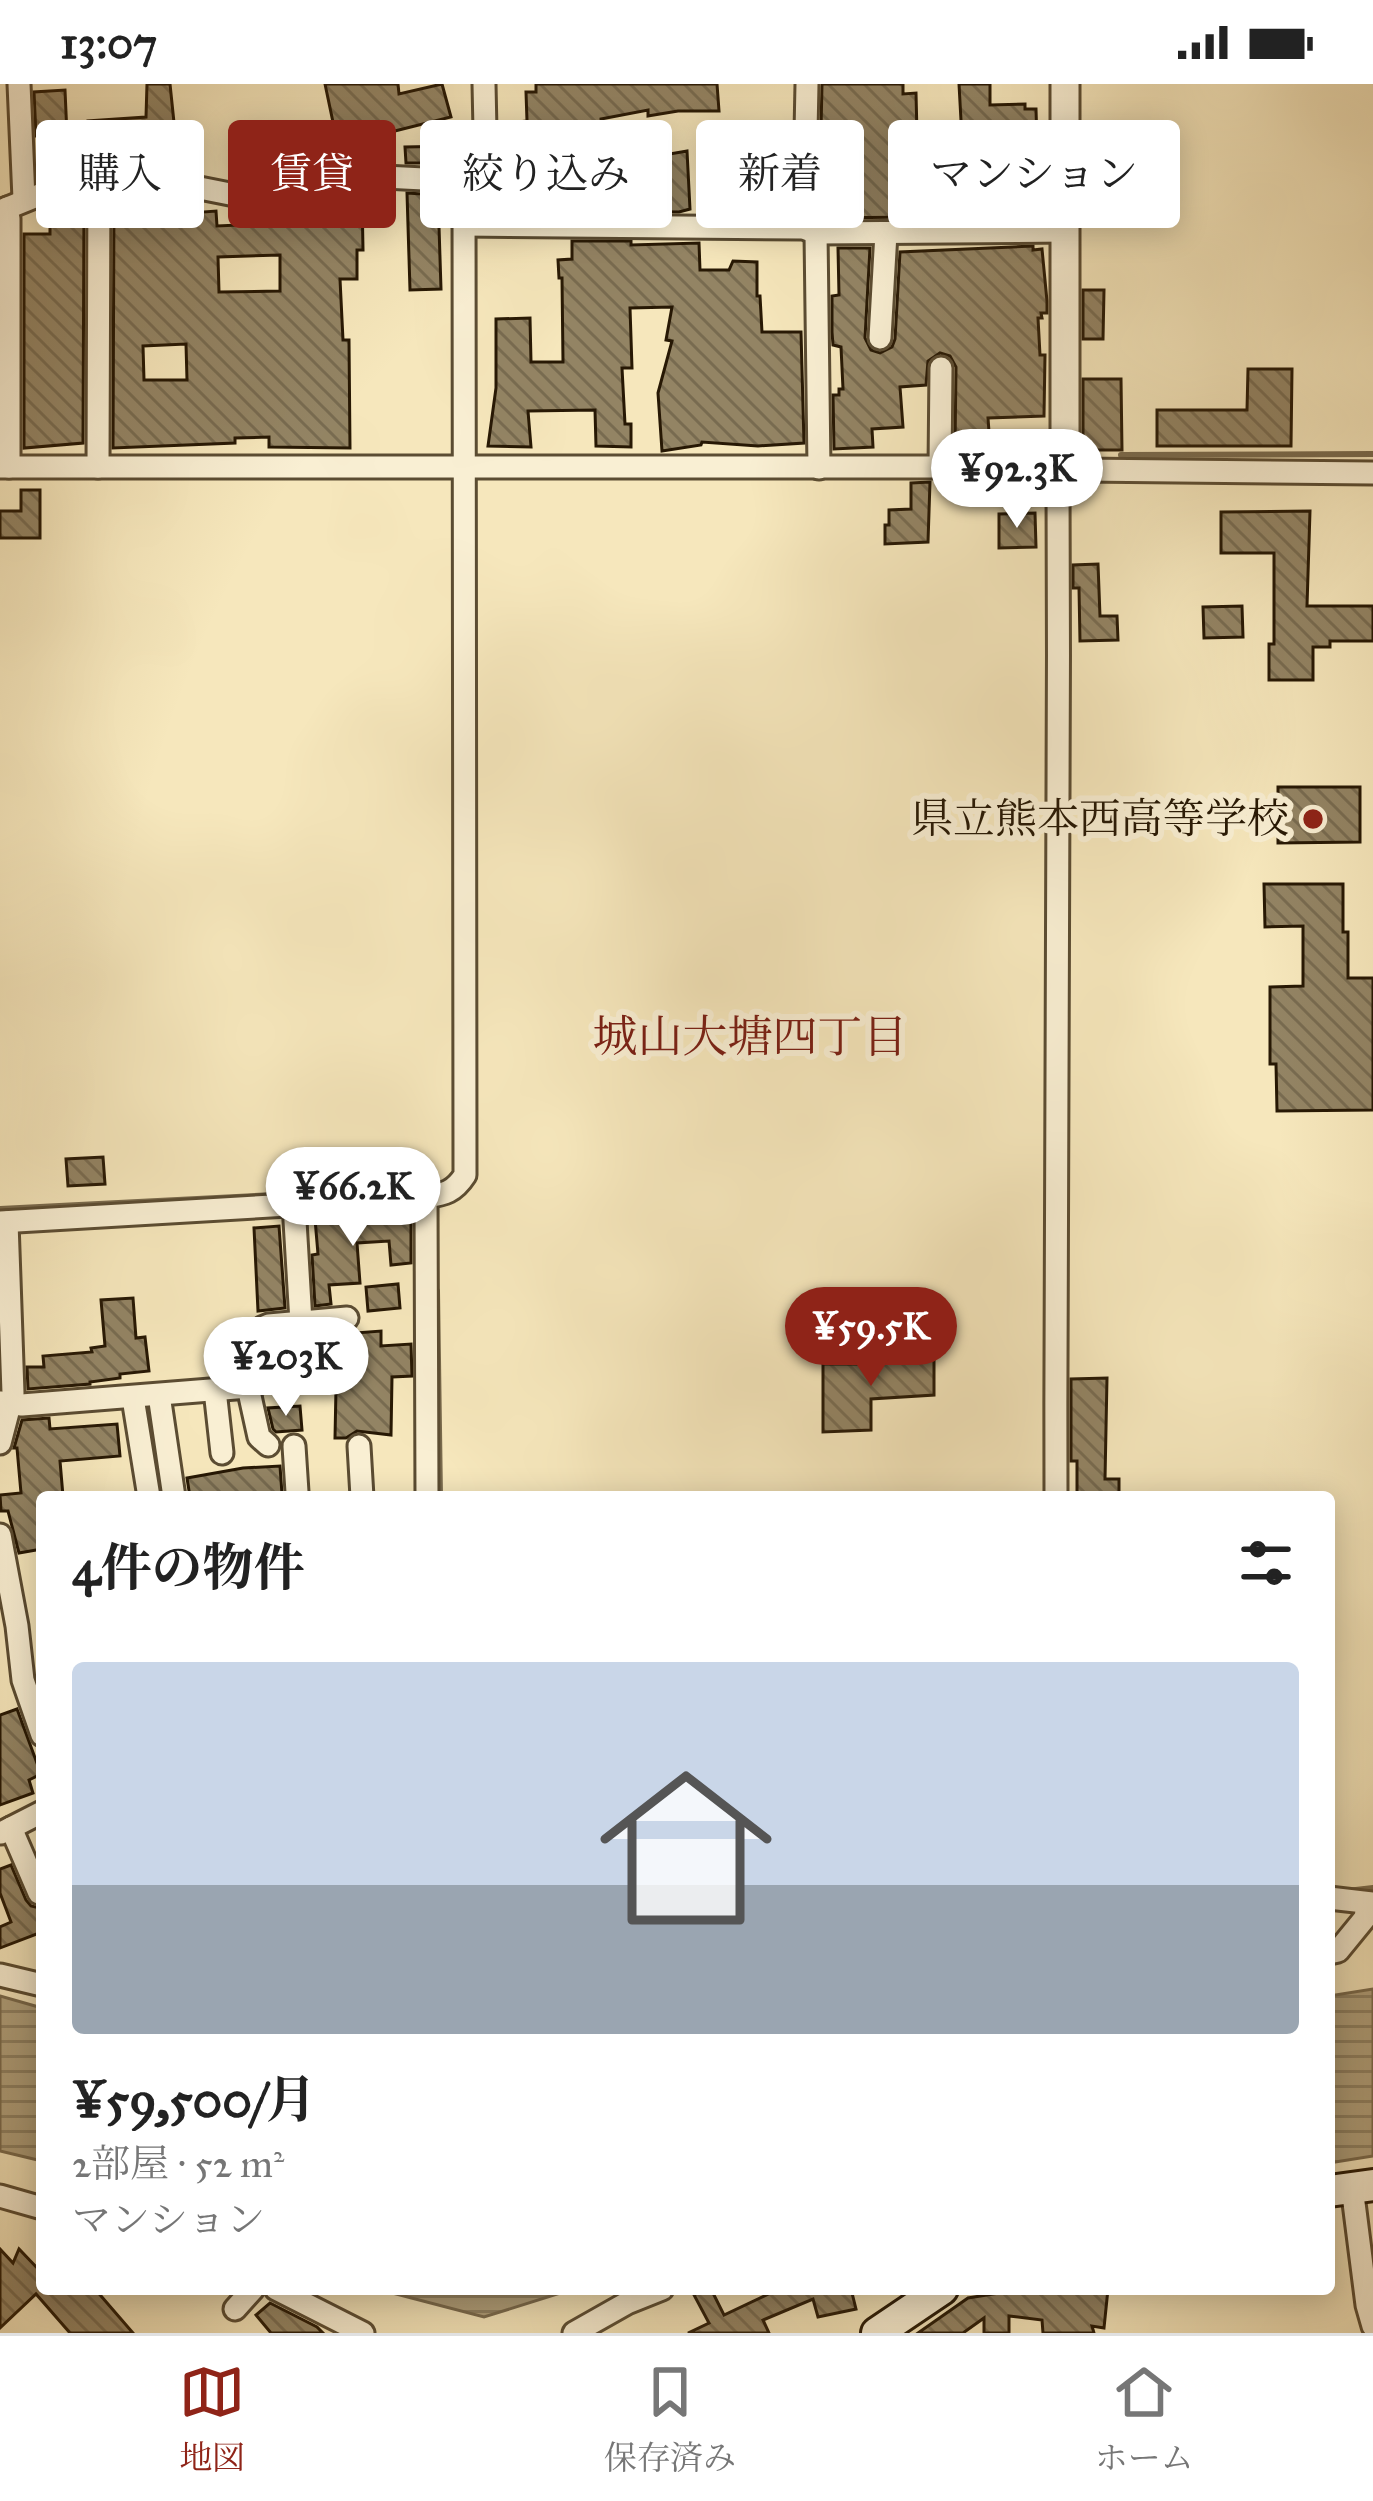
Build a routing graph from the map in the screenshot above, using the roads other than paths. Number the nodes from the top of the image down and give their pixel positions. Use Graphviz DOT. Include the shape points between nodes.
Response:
graph roads {
  1 [pos="19,84"];
  2 [pos="484,84"];
  3 [pos="807,84"];
  4 [pos="1065,84"];
  5 [pos="484,120"];
  6 [pos="420,179"];
  7 [pos="204,189"];
  8 [pos="10,206"];
  9 [pos="99,228"];
  10 [pos="464,228"];
  11 [pos="602,228"];
  12 [pos="810,231"];
  13 [pos="1067,231"];
  14 [pos="886,233"];
  15 [pos="880,338"];
  16 [pos="941,368"];
  17 [pos="466,466"];
  18 [pos="4,467"];
  19 [pos="98,467"];
  20 [pos="940,467"];
  21 [pos="1062,467"];
  22 [pos="819,468"];
  23 [pos="1373,473"];
  24 [pos="426,1197"];
  25 [pos="294,1204"];
  26 [pos="3,1222"];
  27 [pos="346,1318"];
  28 [pos="301,1322"];
  29 [pos="248,1387"];
  30 [pos="215,1390"];
  31 [pos="159,1395"];
  32 [pos="133,1398"];
  33 [pos="6,1403"];
  34 [pos="0,1443"];
  35 [pos="268,1445"];
  36 [pos="294,1446"];
  37 [pos="359,1446"];
  38 [pos="222,1453"];
  39 [pos="148,1491"];
  40 [pos="172,1491"];
  41 [pos="297,1491"];
  42 [pos="362,1491"];
  43 [pos="427,1491"];
  44 [pos="1057,1491"];
  45 [pos="0,1535"];
  46 [pos="3,1581"];
  47 [pos="36,1718"];
  48 [pos="36,1815"];
  49 [pos="5,1831"];
  50 [pos="36,1888"];
  51 [pos="1335,1899"];
  52 [pos="1370,1903"];
  53 [pos="1335,1952"];
  54 [pos="0,1975"];
  55 [pos="36,1984"];
  56 [pos="1352,2188"];
  57 [pos="0,2196"];
  58 [pos="36,2206"];
  59 [pos="248,2295"];
  60 [pos="288,2295"];
  61 [pos="647,2295"];
  62 [pos="933,2295"];
  63 [pos="235,2309"];
  64 [pos="1373,2326"];
  65 [pos="363,2333"];
  66 [pos="574,2333"];
  67 [pos="877,2333"];
  1 -- 8 [label="street"];
  2 -- 5 [label="street"];
  3 -- 12 [label="street"];
  4 -- 13 [label="street"];
  6 -- 7 [label="street" via="384,177 255,200"];
  8 -- 18 [label="street"];
  9 -- 19 [label="street"];
  10 -- 17 [label="street"];
  11 -- 12 [label="street"];
  12 -- 14 [label="street"];
  12 -- 22 [label="street"];
  13 -- 14 [label="street"];
  13 -- 21 [label="street"];
  14 -- 15 [label="street"];
  16 -- 20 [label="street"];
  17 -- 19 [label="street"];
  17 -- 22 [label="street"];
  17 -- 24 [label="street" via="465,1175 448,1194"];
  18 -- 19 [label="street"];
  20 -- 21 [label="street"];
  20 -- 22 [label="street"];
  21 -- 23 [label="street"];
  21 -- 44 [label="street"];
  24 -- 25 [label="street"];
  24 -- 43 [label="street"];
  25 -- 26 [label="street"];
  25 -- 28 [label="street"];
  26 -- 33 [label="street"];
  27 -- 28 [label="street"];
  28 -- 29 [label="street" via="262,1328 264,1375"];
  29 -- 30 [label="street"];
  29 -- 35 [label="street" via="259,1438"];
  30 -- 31 [label="street"];
  30 -- 38 [label="street"];
  31 -- 32 [label="street"];
  31 -- 40 [label="street"];
  32 -- 33 [label="street"];
  32 -- 39 [label="street"];
  33 -- 34 [label="street"];
  36 -- 41 [label="street"];
  37 -- 42 [label="street"];
  45 -- 46 [label="street"];
  46 -- 47 [label="street"];
  48 -- 49 [label="street"];
  49 -- 50 [label="street"];
  51 -- 52 [label="street"];
  52 -- 53 [label="street"];
  54 -- 55 [label="street"];
  56 -- 64 [label="street"];
  57 -- 58 [label="street"];
  59 -- 63 [label="street"];
  60 -- 65 [label="street"];
  61 -- 66 [label="street"];
  62 -- 67 [label="main road"];
}
